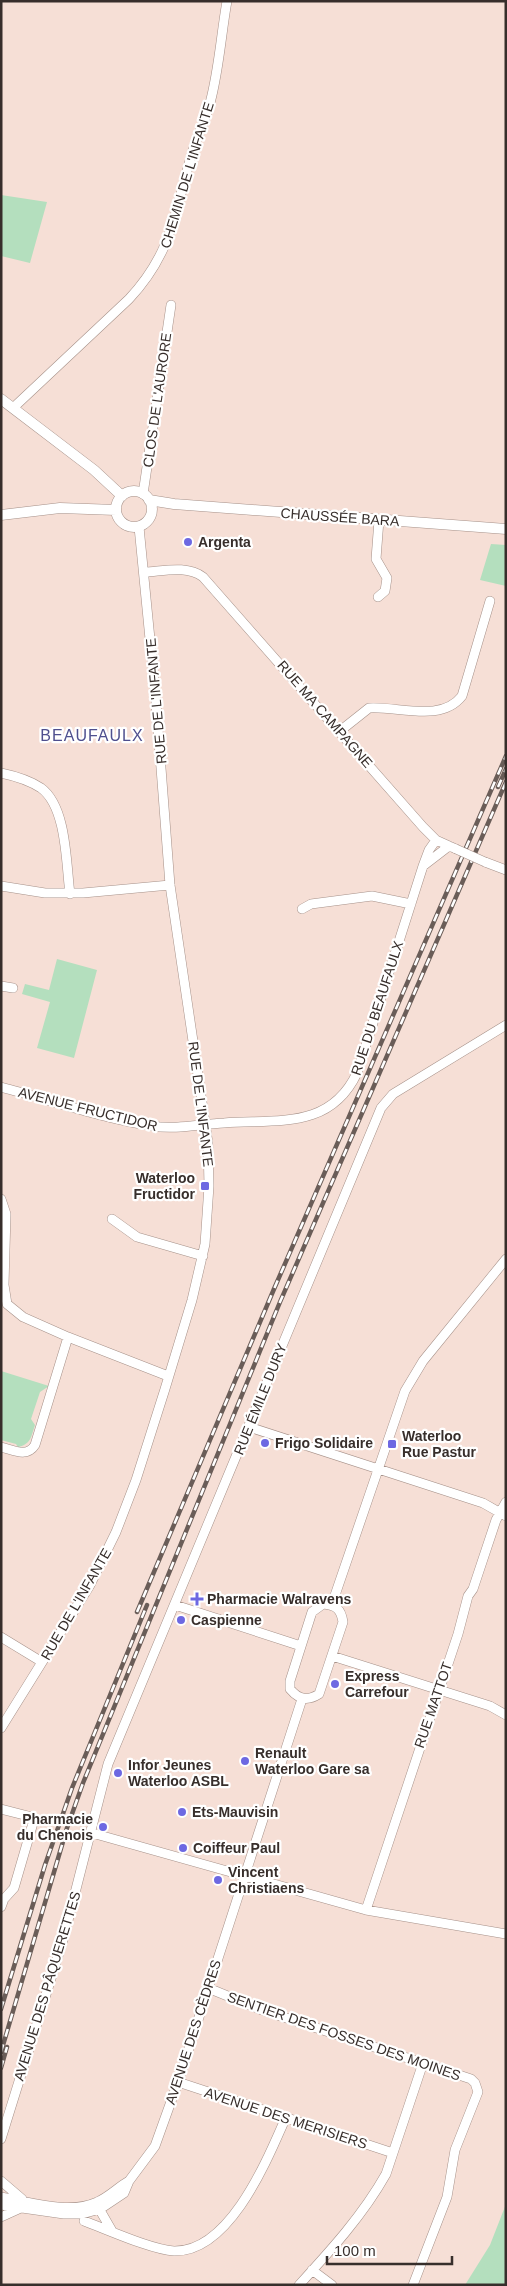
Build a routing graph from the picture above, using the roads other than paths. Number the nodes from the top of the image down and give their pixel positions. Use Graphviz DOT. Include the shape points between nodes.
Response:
graph roads {
  1 [pos="227,1"];
  2 [pos="171,305"];
  3 [pos="1,399"];
  4 [pos="13,408"];
  5 [pos="122,496"];
  6 [pos="146,497"];
  7 [pos="174,504"];
  8 [pos="116,510"];
  9 [pos="152,513"];
  10 [pos="1,515"];
  11 [pos="379,520"];
  12 [pos="139,527"];
  13 [pos="506,528"];
  14 [pos="145,572"];
  15 [pos="378,597"];
  16 [pos="490,601"];
  17 [pos="340,731"];
  18 [pos="1,773"];
  19 [pos="436,840"];
  20 [pos="453,848"];
  21 [pos="423,866"];
  22 [pos="506,870"];
  23 [pos="170,885"];
  24 [pos="1,886"];
  25 [pos="70,894"];
  26 [pos="411,904"];
  27 [pos="302,909"];
  28 [pos="1,986"];
  29 [pos="12,988"];
  30 [pos="506,1026"];
  31 [pos="1,1087"];
  32 [pos="206,1125"];
  33 [pos="1,1199"];
  34 [pos="112,1219"];
  35 [pos="203,1256"];
  36 [pos="506,1259"];
  37 [pos="68,1337"];
  38 [pos="168,1376"];
  39 [pos="249,1427"];
  40 [pos="1,1447"];
  41 [pos="378,1469"];
  42 [pos="506,1502"];
  43 [pos="503,1514"];
  44 [pos="332,1604"];
  45 [pos="175,1605"];
  46 [pos="1,1637"];
  47 [pos="301,1646"];
  48 [pos="332,1656"];
  49 [pos="42,1662"];
  50 [pos="438,1690"];
  51 [pos="302,1699"];
  52 [pos="506,1715"];
  53 [pos="1,1728"];
  54 [pos="1,1809"];
  55 [pos="92,1832"];
  56 [pos="243,1876"];
  57 [pos="2,1901"];
  58 [pos="366,1910"];
  59 [pos="506,1934"];
  60 [pos="208,1988"];
  61 [pos="424,2063"];
  62 [pos="178,2082"];
  63 [pos="286,2117"];
  64 [pos="1,2139"];
  65 [pos="393,2153"];
  66 [pos="1,2182"];
  67 [pos="1,2196"];
  68 [pos="24,2204"];
  69 [pos="1,2205"];
  70 [pos="98,2206"];
  71 [pos="1,2217"];
  72 [pos="84,2221"];
  73 [pos="112,2231"];
  74 [pos="312,2270"];
  75 [pos="299,2285"];
  76 [pos="332,2285"];
  77 [pos="413,2285"];
  1 -- 4 [label="street, CHEMIN DE L'INFANTE" via="210,104 174,223 158,262 129,299"];
  2 -- 6 [label="street, CLOS DE L'AURORE"];
  3 -- 4 [label="main road"];
  4 -- 5 [label="main road" via="94,470"];
  5 -- 6 [label="main road" via="132,492"];
  5 -- 8 [label="main road"];
  6 -- 7 [label="main road, CHAUSSÉE BARA"];
  6 -- 9 [label="main road"];
  7 -- 9 [label="main road, CHAUSSÉE BARA"];
  7 -- 11 [label="main road, CHAUSSÉE BARA"];
  8 -- 10 [label="main road" via="60,508"];
  8 -- 12 [label="main road" via="126,526"];
  9 -- 12 [label="main road"];
  11 -- 13 [label="main road, CHAUSSÉE BARA"];
  11 -- 15 [label="street" via="376,559 387,578 385,591"];
  12 -- 14 [label="street, RUE DE L'INFANTE"];
  14 -- 17 [label="street, RUE MA CAMPAGNE" via="188,569 204,576"];
  14 -- 23 [label="street, RUE DE L'INFANTE"];
  16 -- 17 [label="street" via="462,696 454,705 436,711 369,708"];
  17 -- 19 [label="street, RUE MA CAMPAGNE"];
  18 -- 25 [label="street" via="29,782 51,799 61,823"];
  19 -- 20 [label="street, RUE MA CAMPAGNE"];
  19 -- 21 [label="street, RUE DU BEAUFAULX"];
  20 -- 21 [label="street"];
  20 -- 22 [label="street, RUE MA CAMPAGNE, bridge"];
  21 -- 26 [label="street, RUE DU BEAUFAULX"];
  23 -- 25 [label="street"];
  23 -- 32 [label="street, RUE DE L'INFANTE"];
  24 -- 25 [label="street"];
  26 -- 27 [label="street" via="372,896 311,904"];
  26 -- 32 [label="street, RUE DU BEAUFAULX" via="357,1073 345,1094 327,1108 296,1120"];
  28 -- 29 [label="street"];
  30 -- 39 [label="street, RUE ÉMILE DURY" via="394,1094 381,1108"];
  31 -- 32 [label="street, AVENUE FRUCTIDOR" via="154,1127"];
  32 -- 35 [label="street, RUE DE L'INFANTE" via="210,1179"];
  33 -- 37 [label="street" via="6,1214 4,1285 7,1304 18,1315"];
  34 -- 35 [label="street" via="137,1237"];
  35 -- 38 [label="street, RUE DE L'INFANTE"];
  36 -- 41 [label="street" via="414,1375 399,1405"];
  37 -- 38 [label="street"];
  37 -- 40 [label="street" via="32,1451 26,1453"];
  38 -- 49 [label="street, RUE DE L'INFANTE" via="136,1480 116,1532 93,1579"];
  39 -- 41 [label="street"];
  39 -- 45 [label="street, RUE ÉMILE DURY"];
  41 -- 43 [label="street" via="483,1503"];
  41 -- 44 [label="street"];
  42 -- 43 [label="street, RUE MATTOT"];
  43 -- 50 [label="street, RUE MATTOT" via="468,1596"];
  44 -- 47 [label="street" via="323,1604 312,1612"];
  44 -- 48 [label="street" via="342,1614 343,1622"];
  45 -- 47 [label="street"];
  45 -- 55 [label="street, RUE ÉMILE DURY" via="108,1764"];
  46 -- 49 [label="street"];
  47 -- 51 [label="street" via="290,1689"];
  48 -- 50 [label="street"];
  48 -- 51 [label="street" via="319,1694 311,1699"];
  49 -- 53 [label="street, RUE DE L'INFANTE"];
  50 -- 52 [label="street" via="490,1706"];
  50 -- 58 [label="street, RUE MATTOT"];
  51 -- 56 [label="street, AVENUE DES CÈDRES"];
  54 -- 57 [label="street" via="32,1817 33,1823 14,1888"];
  55 -- 56 [label="street"];
  55 -- 64 [label="street, AVENUE DES PÂQUERETTES" via="63,1940"];
  56 -- 58 [label="street"];
  56 -- 60 [label="street, AVENUE DES CÈDRES"];
  58 -- 59 [label="street"];
  60 -- 61 [label="street, SENTIER DES FOSSES DES MOINES" via="262,2010"];
  60 -- 62 [label="street, AVENUE DES CÈDRES"];
  61 -- 65 [label="street"];
  61 -- 77 [label="street, SENTIER DES FOSSES DES MOINES" via="471,2079 477,2087 475,2102 455,2150 447,2197"];
  62 -- 63 [label="street, AVENUE DES MERISIERS"];
  62 -- 70 [label="street, AVENUE DES CÈDRES" via="155,2146 124,2193"];
  63 -- 65 [label="street, AVENUE DES MERISIERS"];
  63 -- 73 [label="street" via="241,2205 210,2239 190,2250 172,2251"];
  65 -- 74 [label="street" via="377,2190"];
  66 -- 68 [label="street, AVENUE DES CÈDRES"];
  67 -- 68 [label="street, AVENUE DES CÈDRES"];
  68 -- 69 [label="street, AVENUE DES CÈDRES"];
  68 -- 70 [label="street, AVENUE DES CÈDRES" via="64,2214 82,2214"];
  68 -- 71 [label="street"];
  70 -- 73 [label="street"];
  72 -- 73 [label="street"];
  74 -- 75 [label="street"];
  74 -- 76 [label="street"];
}
